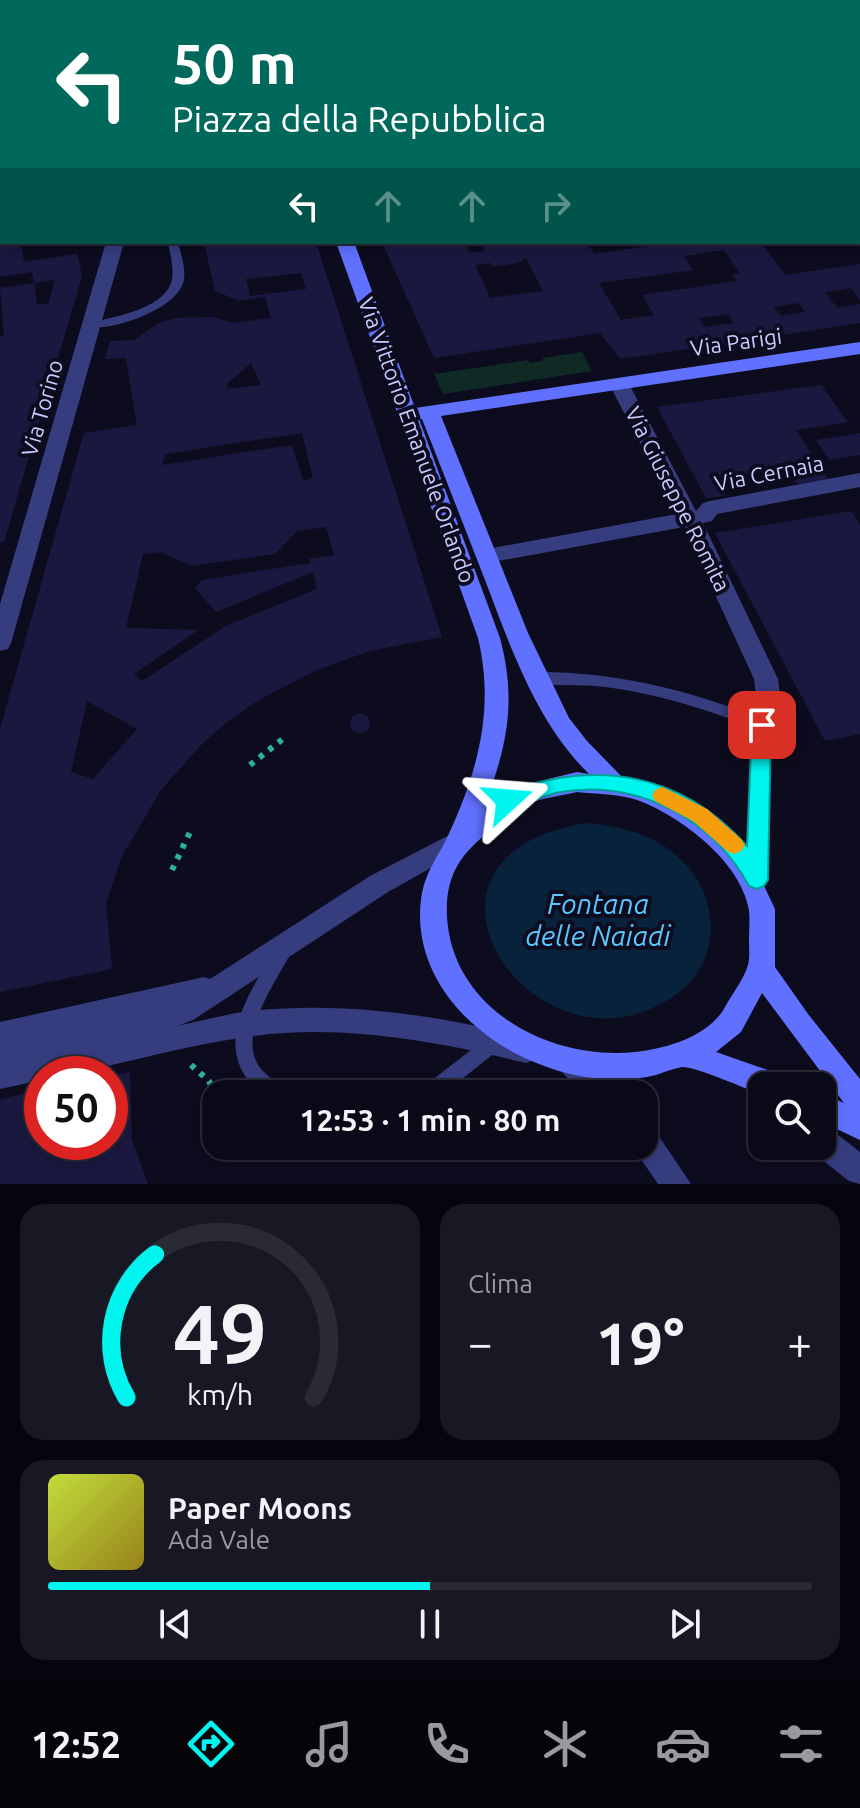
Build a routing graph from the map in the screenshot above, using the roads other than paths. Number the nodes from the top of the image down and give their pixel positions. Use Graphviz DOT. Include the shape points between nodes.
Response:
graph roads {
  1 [pos="114,244"];
  2 [pos="173,244"];
  3 [pos="346,244"];
  4 [pos="91,325"];
  5 [pos="860,348"];
  6 [pos="619,384"];
  7 [pos="429,411"];
  8 [pos="406,415"];
  9 [pos="860,480"];
  10 [pos="690,518"];
  11 [pos="487,556"];
  12 [pos="0,643"];
  13 [pos="538,678"];
  14 [pos="762,725"];
  15 [pos="613,782"];
  16 [pos="459,840"];
  17 [pos="757,880"];
  18 [pos="286,945"];
  19 [pos="764,973"];
  20 [pos="246,1024"];
  21 [pos="141,1026"];
  22 [pos="0,1035"];
  23 [pos="495,1042"];
  24 [pos="685,1054"];
  25 [pos="0,1058"];
  26 [pos="558,1058"];
  27 [pos="723,1067"];
  28 [pos="0,1076"];
  29 [pos="748,1076"];
  30 [pos="257,1080"];
  31 [pos="447,1080"];
  32 [pos="586,1080"];
  33 [pos="748,1086"];
  34 [pos="860,1101"];
  35 [pos="836,1114"];
  36 [pos="860,1126"];
  37 [pos="836,1152"];
  38 [pos="658,1159"];
  39 [pos="860,1171"];
  40 [pos="676,1184"];
  1 -- 4 [label="street, Via Torino"];
  2 -- 4 [label="lane" via="178,278 172,293 121,320"];
  3 -- 8 [label="main road, Via Vittorio Emanuele Orlando"];
  4 -- 12 [label="street, Via Torino"];
  5 -- 6 [label="main road, Via Parigi"];
  6 -- 7 [label="main road, Via Giuseppe Romita"];
  6 -- 10 [label="street, Via Giuseppe Romita"];
  7 -- 8 [label="main road, Via Giuseppe Romita"];
  7 -- 11 [label="main road, Via Vittorio Emanuele Orlando"];
  8 -- 16 [label="main road, Via Vittorio Emanuele Orlando" via="497,669 499,722"];
  9 -- 10 [label="street, Via Cernaia" via="710,508 705,516"];
  10 -- 11 [label="street, Via Cernaia"];
  10 -- 14 [label="street, Via Giuseppe Romita" via="766,679"];
  11 -- 13 [label="main road, Via Vittorio Emanuele Orlando"];
  13 -- 14 [label="lane" via="636,685"];
  13 -- 15 [label="main road, Via Vittorio Emanuele Orlando" via="567,736"];
  14 -- 17 [label="lane"];
  15 -- 16 [label="main road" via="574,782 522,793 481,817"];
  15 -- 17 [label="main road" via="659,794 700,815 735,846"];
  16 -- 18 [label="street"];
  16 -- 26 [label="main road" via="442,869 434,903 436,939 449,974 487,1021"];
  17 -- 19 [label="main road" via="770,928"];
  18 -- 20 [label="lane"];
  18 -- 21 [label="street" via="183,1011"];
  19 -- 24 [label="main road" via="747,1006 720,1034"];
  19 -- 34 [label="main road"];
  20 -- 21 [label="street"];
  20 -- 23 [label="street" via="366,1021"];
  20 -- 30 [label="lane" via="244,1063"];
  21 -- 22 [label="street"];
  21 -- 25 [label="street"];
  21 -- 28 [label="street"];
  23 -- 26 [label="street"];
  23 -- 31 [label="lane"];
  24 -- 26 [label="main road" via="609,1067"];
  24 -- 27 [label="main road"];
  26 -- 32 [label="street"];
  27 -- 29 [label="main road"];
  27 -- 33 [label="street"];
  35 -- 36 [label="main road"];
  37 -- 39 [label="street"];
  38 -- 40 [label="street"];
}
